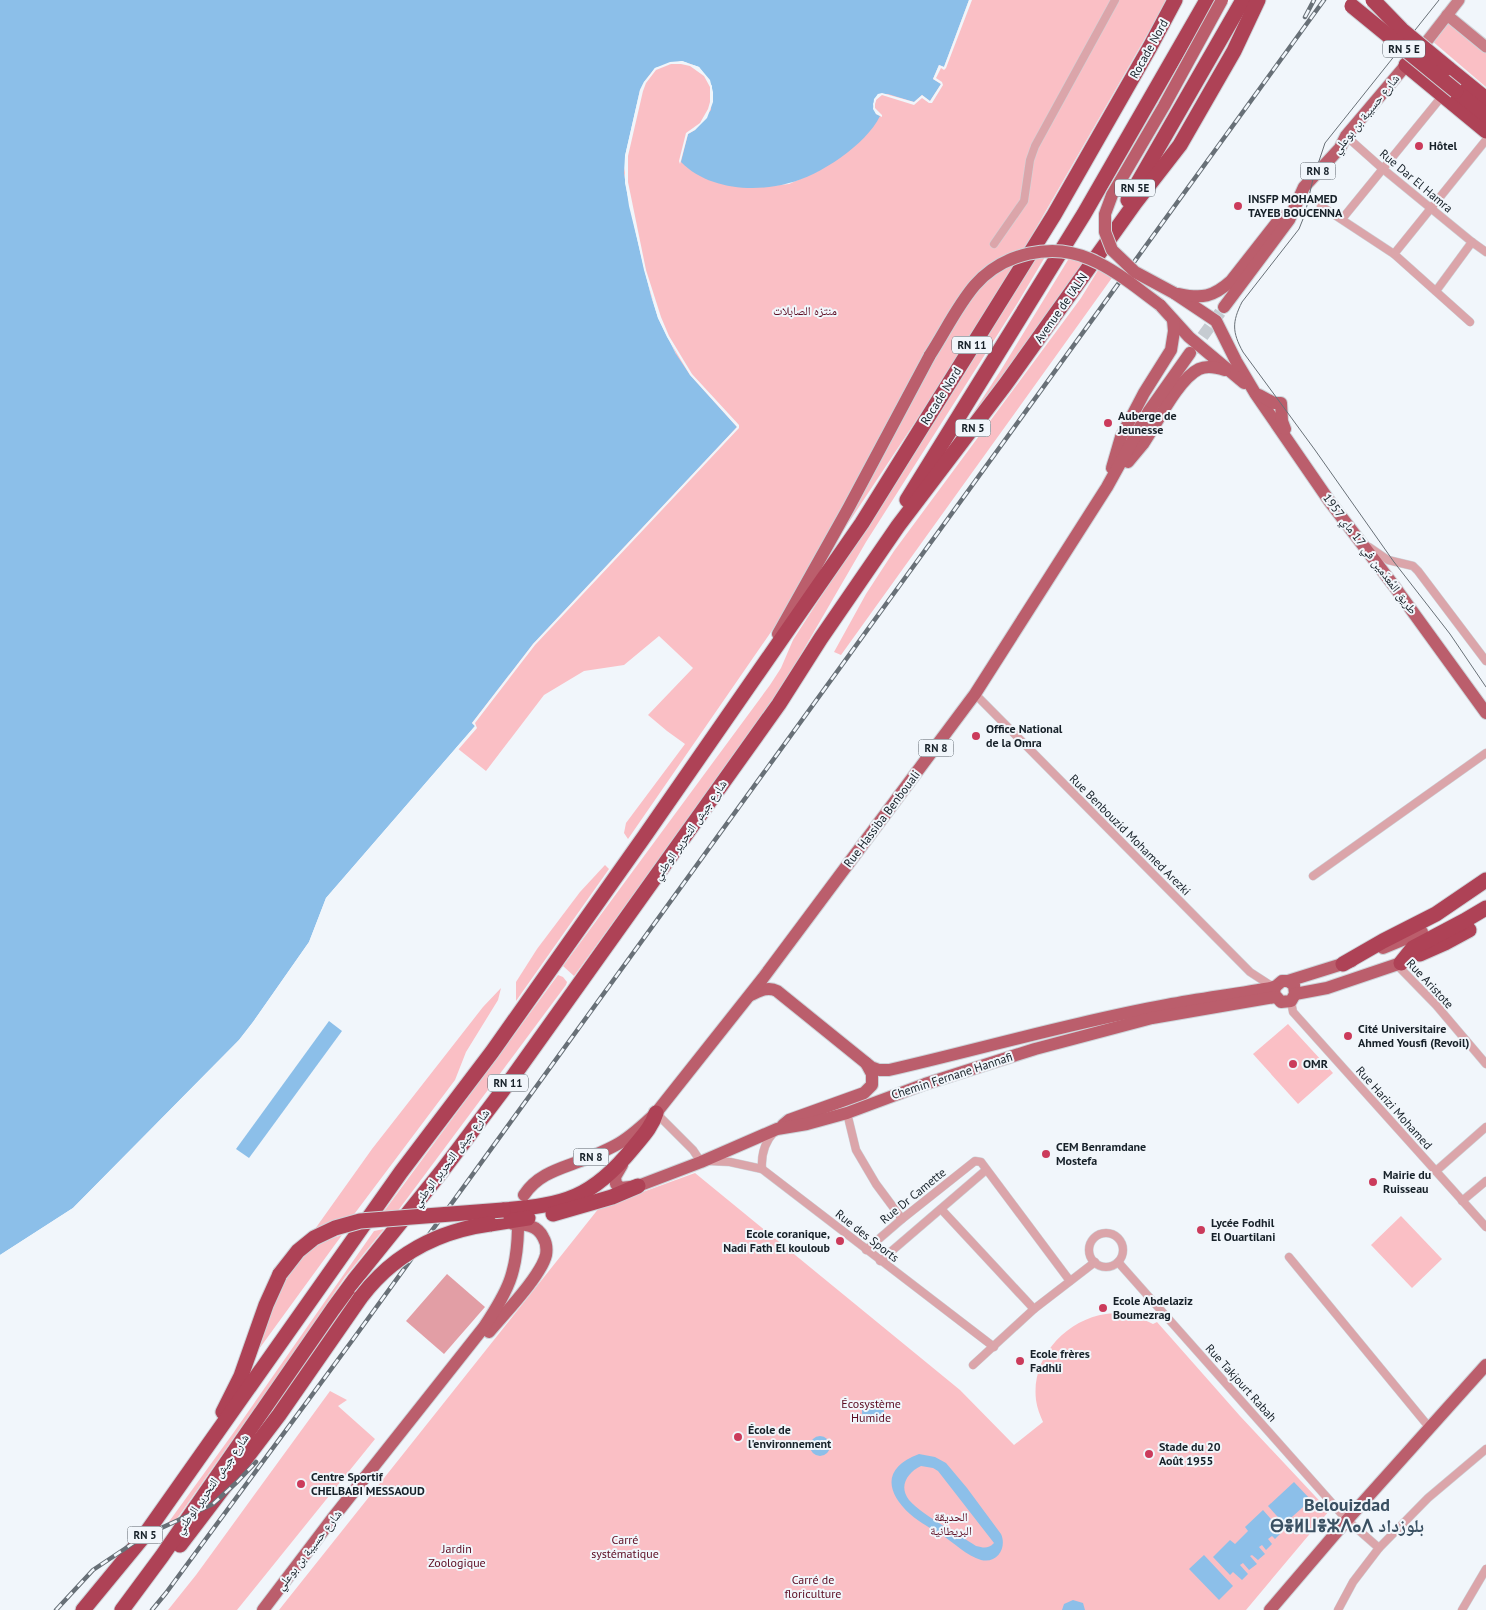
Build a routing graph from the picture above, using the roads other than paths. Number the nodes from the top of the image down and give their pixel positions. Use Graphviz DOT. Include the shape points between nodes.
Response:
graph roads {
  1 [pos="1115,0"];
  2 [pos="1175,0"];
  3 [pos="1208,0"];
  4 [pos="1222,0"];
  5 [pos="1243,0"];
  6 [pos="1258,0"];
  7 [pos="1373,0"];
  8 [pos="1459,0"];
  9 [pos="1347,2"];
  10 [pos="1447,15"];
  11 [pos="1424,45"];
  12 [pos="1486,47"];
  13 [pos="1406,65"];
  14 [pos="1450,93"];
  15 [pos="1486,100"];
  16 [pos="1486,115"];
  17 [pos="1486,131"];
  18 [pos="1346,136"];
  19 [pos="1486,140"];
  20 [pos="1383,169"];
  21 [pos="1304,187"];
  22 [pos="1321,206"];
  23 [pos="1432,208"];
  24 [pos="1342,219"];
  25 [pos="1472,242"];
  26 [pos="994,244"];
  27 [pos="1100,252"];
  28 [pos="1486,252"];
  29 [pos="1394,254"];
  30 [pos="1436,291"];
  31 [pos="1174,293"];
  32 [pos="1224,306"];
  33 [pos="1173,320"];
  34 [pos="1470,322"];
  35 [pos="1190,353"];
  36 [pos="1234,373"];
  37 [pos="1255,393"];
  38 [pos="1107,487"];
  39 [pos="1358,538"];
  40 [pos="846,604"];
  41 [pos="1486,661"];
  42 [pos="752,680"];
  43 [pos="975,694"];
  44 [pos="1486,713"];
  45 [pos="1486,753"];
  46 [pos="1313,876"];
  47 [pos="1486,880"];
  48 [pos="1486,893"];
  49 [pos="1486,908"];
  50 [pos="1486,920"];
  51 [pos="1422,932"];
  52 [pos="1343,964"];
  53 [pos="1398,964"];
  54 [pos="1288,981"];
  55 [pos="1275,990"];
  56 [pos="748,997"];
  57 [pos="1293,998"];
  58 [pos="865,1062"];
  59 [pos="1486,1064"];
  60 [pos="656,1113"];
  61 [pos="847,1114"];
  62 [pos="1486,1127"];
  63 [pos="777,1130"];
  64 [pos="624,1159"];
  65 [pos="703,1161"];
  66 [pos="762,1169"];
  67 [pos="986,1170"];
  68 [pos="1436,1172"];
  69 [pos="1486,1181"];
  70 [pos="638,1186"];
  71 [pos="524,1195"];
  72 [pos="1462,1201"];
  73 [pos="941,1209"];
  74 [pos="902,1219"];
  75 [pos="490,1224"];
  76 [pos="1486,1227"];
  77 [pos="518,1229"];
  78 [pos="866,1250"];
  79 [pos="1290,1257"];
  80 [pos="880,1261"];
  81 [pos="1094,1262"];
  82 [pos="1118,1262"];
  83 [pos="1070,1281"];
  84 [pos="1034,1309"];
  85 [pos="994,1347"];
  86 [pos="1486,1364"];
  87 [pos="973,1365"];
  88 [pos="449,1373"];
  89 [pos="1429,1427"];
  90 [pos="1486,1449"];
  91 [pos="202,1456"];
  92 [pos="1347,1520"];
  93 [pos="1379,1548"];
  94 [pos="162,1556"];
  95 [pos="1486,1569"];
  96 [pos="83,1610"];
  97 [pos="122,1610"];
  98 [pos="263,1610"];
  99 [pos="1270,1610"];
  100 [pos="1338,1610"];
  101 [pos="1462,1610"];
  1 -- 26 [label="street" via="1035,146 1022,204"];
  2 -- 42 [label="highway, Rocade Nord / RN 11" via="1054,214 862,523"];
  3 -- 40 [label="highway, Rocade Nord / RN 11" via="1079,222 855,579"];
  4 -- 31 [label="main road, bridge" via="1112,195 1105,214 1105,232 1112,250 1135,272"];
  5 -- 27 [label="highway, RN 5E"];
  6 -- 27 [label="highway, Avenue de l'ALN / RN 5" via="1234,51 1180,145"];
  7 -- 15 [label="highway, bridge" via="1402,30"];
  8 -- 10 [label="main road, RN 8"];
  9 -- 14 [label="highway, RN 5 E, bridge"];
  10 -- 11 [label="main road, RN 8"];
  10 -- 12 [label="main road"];
  11 -- 13 [label="main road, شارع حسيبة بن بوعلي / RN 8"];
  13 -- 14 [label="highway"];
  13 -- 18 [label="main road, شارع حسيبة بن بوعلي / RN 8"];
  14 -- 16 [label="highway, RN 5 E"];
  14 -- 17 [label="highway"];
  14 -- 20 [label="street"];
  18 -- 20 [label="street, Rue Dar El Hamra"];
  18 -- 21 [label="main road, شارع حسيبة بن بوعلي / RN 8" via="1340,148"];
  19 -- 23 [label="street"];
  20 -- 23 [label="street, Rue Dar El Hamra"];
  20 -- 24 [label="street"];
  21 -- 31 [label="main road" via="1220,290 1207,296"];
  21 -- 32 [label="main road, شارع حسيبة بن بوعلي / RN 8" via="1289,220"];
  22 -- 24 [label="street"];
  23 -- 25 [label="street, Rue Dar El Hamra"];
  23 -- 29 [label="street"];
  24 -- 29 [label="street"];
  25 -- 28 [label="street, Rue Dar El Hamra"];
  25 -- 30 [label="street"];
  27 -- 40 [label="highway, Avenue de l'ALN / RN 5" via="1010,379 898,526"];
  29 -- 30 [label="street"];
  30 -- 34 [label="street"];
  31 -- 37 [label="main road" via="1216,320"];
  33 -- 36 [label="main road" via="1199,347"];
  33 -- 38 [label="main road" via="1171,350 1121,437"];
  33 -- 42 [label="main road, bridge" via="1160,305 1090,258 1047,251 1022,254 997,266 976,284 930,356"];
  35 -- 38 [label="main road, RN 8" via="1149,411"];
  36 -- 37 [label="main road"];
  36 -- 38 [label="main road" via="1207,367 1189,376 1142,445"];
  37 -- 39 [label="main road, طريق المُعدَمين في 17 ماي 1957"];
  38 -- 43 [label="main road, Rue Hassiba Benbouali / RN 8"];
  39 -- 41 [label="street" via="1388,560 1413,566"];
  39 -- 44 [label="main road, طريق المُعدَمين في 17 ماي 1957"];
  40 -- 94 [label="highway, شارع جيش التحرير الوطني / RN 11" via="768,720 576,989 442,1171 333,1309"];
  42 -- 91 [label="highway, شارع جيش التحرير الوطني / RN 5" via="492,1052 401,1172"];
  43 -- 55 [label="street, Rue Benbouzid Mohamed Arezki" via="1250,972"];
  43 -- 56 [label="main road, Rue Hassiba Benbouali / RN 8"];
  45 -- 46 [label="street"];
  47 -- 52 [label="highway" via="1436,914"];
  48 -- 51 [label="highway"];
  49 -- 53 [label="highway" via="1413,948"];
  50 -- 53 [label="highway"];
  51 -- 52 [label="main road"];
  52 -- 54 [label="main road"];
  53 -- 57 [label="main road"];
  53 -- 59 [label="street, Rue Aristote"];
  54 -- 55 [label="main road" via="1282,981"];
  54 -- 57 [label="main road" via="1294,985"];
  55 -- 57 [label="main road" via="1281,1002"];
  55 -- 58 [label="main road, Chemin Fernane Hannafi" via="1166,1005 889,1070 879,1070"];
  55 -- 61 [label="main road, Chemin Fernane Hannafi" via="1035,1049 924,1084"];
  56 -- 58 [label="main road, Chemin Fernane Hannafi" via="772,988"];
  56 -- 60 [label="main road, Rue Hassiba Benbouali / RN 8"];
  57 -- 68 [label="street, Rue Harizi Mohamed" via="1293,1012"];
  58 -- 63 [label="main road" via="872,1074 872,1085 864,1093 789,1120"];
  60 -- 64 [label="highway" via="650,1128"];
  60 -- 65 [label="street"];
  60 -- 71 [label="main road, RN 8" via="623,1141 550,1172"];
  61 -- 63 [label="main road, Chemin Fernane Hannafi"];
  61 -- 74 [label="street" via="856,1150"];
  62 -- 68 [label="street"];
  63 -- 65 [label="main road, Chemin Fernane Hannafi"];
  63 -- 66 [label="street" via="764,1148"];
  64 -- 70 [label="main road" via="615,1177 616,1184 621,1188"];
  64 -- 91 [label="highway, bridge" via="598,1185 577,1196 536,1208 360,1222 335,1228 314,1238 298,1250 280,1274 241,1376"];
  65 -- 66 [label="street" via="730,1162"];
  65 -- 70 [label="main road, Chemin Fernane Hannafi"];
  66 -- 78 [label="street, Rue des Sports"];
  67 -- 73 [label="street"];
  67 -- 74 [label="street, Rue Dr Camette" via="981,1162 975,1161"];
  67 -- 83 [label="street"];
  68 -- 72 [label="street, Rue Harizi Mohamed"];
  69 -- 72 [label="street"];
  70 -- 75 [label="highway" via="612,1198 552,1214"];
  72 -- 76 [label="street, Rue Harizi Mohamed"];
  73 -- 80 [label="street"];
  73 -- 84 [label="street"];
  74 -- 78 [label="street, Rue Dr Camette"];
  75 -- 88 [label="main road" via="532,1226 544,1238 546,1255 538,1273 479,1345"];
  75 -- 94 [label="highway, bridge" via="473,1226 414,1249 381,1273 208,1510 180,1545"];
  77 -- 88 [label="main road" via="516,1264 508,1288 484,1327"];
  78 -- 80 [label="street, Rue des Sports"];
  79 -- 89 [label="street"];
  80 -- 85 [label="street, Rue des Sports"];
  81 -- 82 [label="street" via="1107,1267"];
  81 -- 82 [label="street" via="1090,1253 1092,1242 1098,1235 1107,1233 1122,1243 1123,1252"];
  81 -- 83 [label="street"];
  82 -- 92 [label="street, Rue Takjourt Rabah"];
  83 -- 84 [label="street"];
  84 -- 85 [label="street"];
  85 -- 87 [label="street"];
  86 -- 89 [label="main road"];
  88 -- 98 [label="main road, شارع حسيبة بن بوعلي"];
  89 -- 92 [label="main road"];
  90 -- 93 [label="street" via="1428,1498"];
  91 -- 96 [label="highway, شارع جيش التحرير الوطني / RN 5" via="144,1536"];
  92 -- 93 [label="street, Rue Takjourt Rabah"];
  92 -- 99 [label="main road"];
  93 -- 100 [label="street" via="1353,1582"];
  94 -- 97 [label="highway, شارع جيش التحرير الوطني / RN 11"];
  95 -- 101 [label="street"];
}
